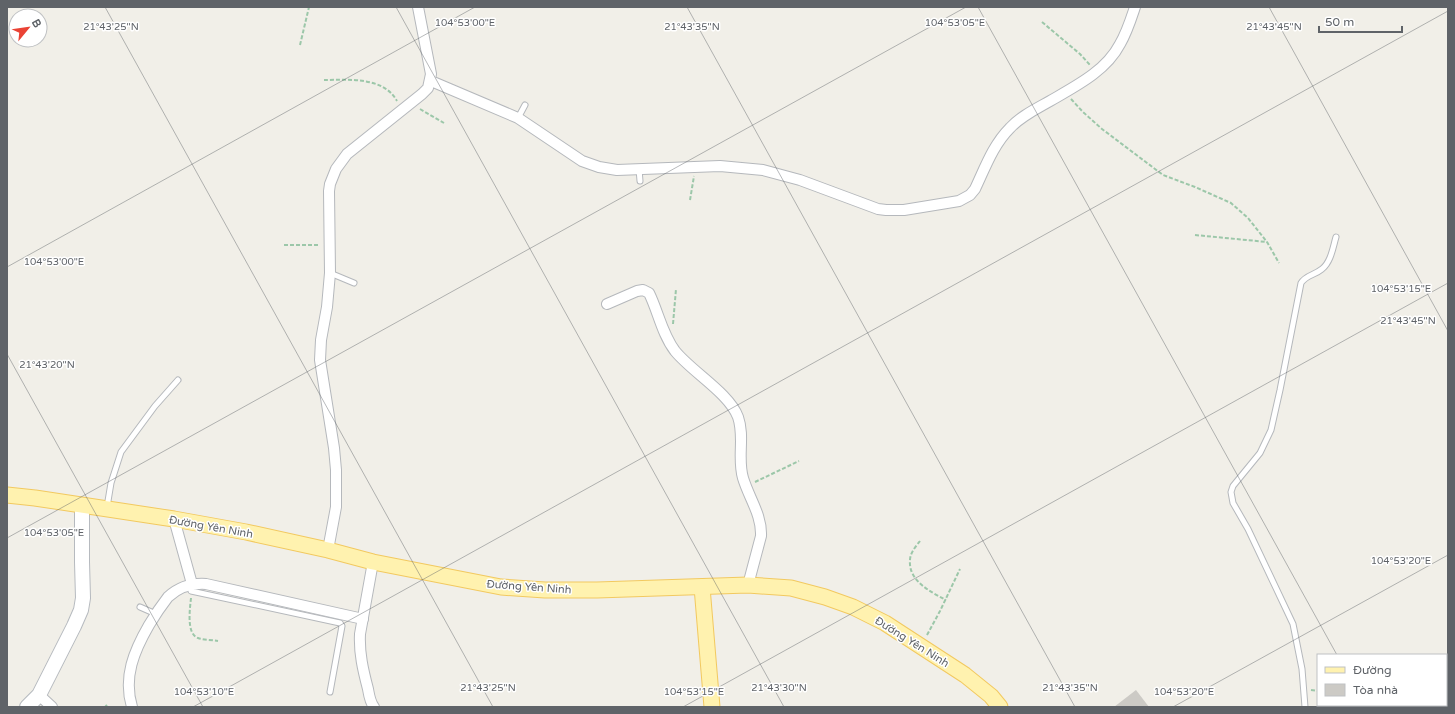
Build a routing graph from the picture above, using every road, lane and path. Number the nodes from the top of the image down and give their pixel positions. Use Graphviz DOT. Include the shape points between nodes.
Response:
graph roads {
  1 [pos="309,7"];
  2 [pos="418,7"];
  3 [pos="1135,7"];
  4 [pos="1042,22"];
  5 [pos="300,45"];
  6 [pos="1096,72"];
  7 [pos="324,80"];
  8 [pos="431,81"];
  9 [pos="1065,93"];
  10 [pos="525,105"];
  11 [pos="406,106"];
  12 [pos="518,118"];
  13 [pos="444,123"];
  14 [pos="695,167"];
  15 [pos="639,169"];
  16 [pos="640,181"];
  17 [pos="690,200"];
  18 [pos="1195,234"];
  19 [pos="1336,237"];
  20 [pos="1267,242"];
  21 [pos="284,245"];
  22 [pos="330,245"];
  23 [pos="1279,263"];
  24 [pos="330,273"];
  25 [pos="354,283"];
  26 [pos="676,289"];
  27 [pos="607,304"];
  28 [pos="672,329"];
  29 [pos="178,380"];
  30 [pos="799,462"];
  31 [pos="746,487"];
  32 [pos="7,495"];
  33 [pos="82,506"];
  34 [pos="106,510"];
  35 [pos="174,520"];
  36 [pos="920,541"];
  37 [pos="328,550"];
  38 [pos="373,562"];
  39 [pos="960,568"];
  40 [pos="748,585"];
  41 [pos="702,587"];
  42 [pos="191,588"];
  43 [pos="946,600"];
  44 [pos="140,607"];
  45 [pos="156,614"];
  46 [pos="363,619"];
  47 [pos="218,641"];
  48 [pos="921,646"];
  49 [pos="330,692"];
  50 [pos="39,695"];
  51 [pos="27,707"];
  52 [pos="52,707"];
  53 [pos="132,707"];
  54 [pos="374,707"];
  55 [pos="712,707"];
  56 [pos="1000,707"];
  57 [pos="1305,707"];
  1 -- 5 [label="path"];
  2 -- 8 [label="street" via="431,69"];
  3 -- 6 [label="street" via="1120,44"];
  4 -- 6 [label="path" via="1080,54"];
  6 -- 9 [label="street"];
  7 -- 11 [label="path" via="369,82 381,86"];
  8 -- 11 [label="street" via="426,91"];
  8 -- 12 [label="street"];
  9 -- 14 [label="street" via="1026,115 1011,127 994,147 975,189 959,201 904,210 886,210 780,174 746,168"];
  9 -- 20 [label="path" via="1083,112 1163,175 1231,203 1248,218"];
  10 -- 12 [label="lane"];
  11 -- 13 [label="path"];
  11 -- 22 [label="street" via="346,154 336,169 329,191"];
  12 -- 15 [label="street" via="590,164 608,169"];
  14 -- 15 [label="street"];
  14 -- 17 [label="path"];
  15 -- 16 [label="lane"];
  18 -- 20 [label="path"];
  19 -- 57 [label="lane" via="1328,262 1301,283 1271,430 1260,453 1231,492 1233,503 1293,624 1302,669"];
  20 -- 23 [label="path"];
  21 -- 22 [label="path"];
  22 -- 24 [label="street"];
  24 -- 25 [label="lane"];
  24 -- 37 [label="street" via="320,360 336,470 336,507"];
  26 -- 28 [label="path"];
  27 -- 31 [label="street" via="643,290 649,293 674,349 728,401 735,411 740,429 741,467"];
  29 -- 34 [label="lane" via="121,452 111,482"];
  30 -- 31 [label="path"];
  31 -- 40 [label="street" via="761,527"];
  32 -- 33 [label="main road, Đường Yên Ninh"];
  33 -- 34 [label="main road, Đường Yên Ninh"];
  33 -- 50 [label="street" via="81,610"];
  34 -- 35 [label="main road, Đường Yên Ninh"];
  35 -- 37 [label="main road, Đường Yên Ninh"];
  35 -- 42 [label="street"];
  36 -- 43 [label="path" via="911,555 913,572 923,586"];
  37 -- 38 [label="main road, Đường Yên Ninh"];
  38 -- 41 [label="main road, Đường Yên Ninh" via="501,587 596,590"];
  38 -- 46 [label="street"];
  39 -- 43 [label="path"];
  40 -- 41 [label="main road, Đường Yên Ninh"];
  40 -- 48 [label="main road, Đường Yên Ninh" via="791,588 825,597 886,623"];
  41 -- 55 [label="main road"];
  42 -- 45 [label="street" via="180,588 174,592 162,603"];
  42 -- 46 [label="street" via="206,584"];
  42 -- 47 [label="path" via="192,633 197,638"];
  42 -- 49 [label="lane" via="340,623 342,626"];
  43 -- 48 [label="path"];
  44 -- 45 [label="lane"];
  45 -- 53 [label="street" via="133,657 129,687"];
  46 -- 54 [label="street" via="360,654"];
  48 -- 56 [label="main road, Đường Yên Ninh" via="965,675 991,696"];
  50 -- 51 [label="street"];
  50 -- 52 [label="street"];
}
